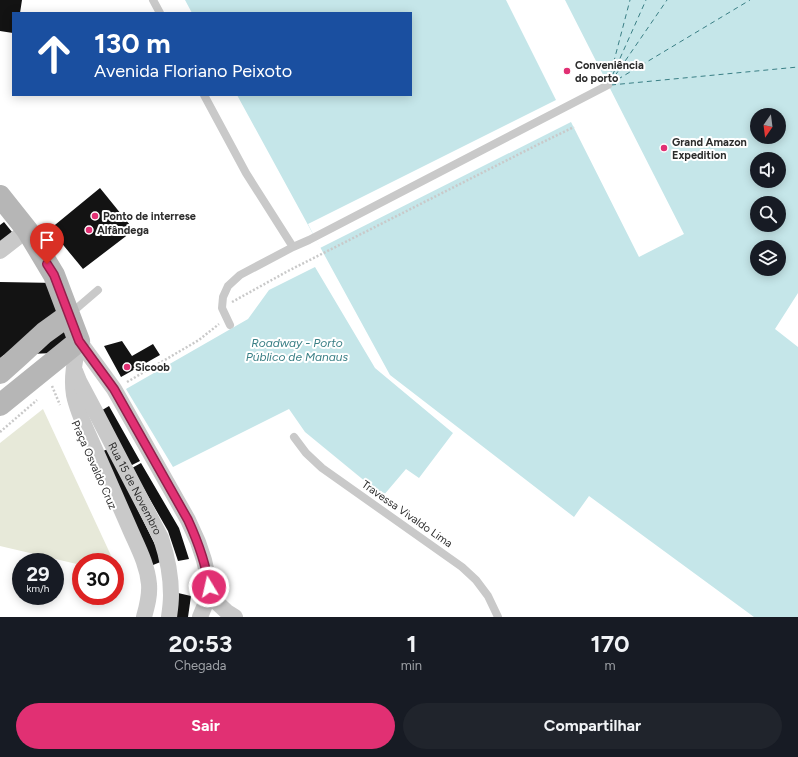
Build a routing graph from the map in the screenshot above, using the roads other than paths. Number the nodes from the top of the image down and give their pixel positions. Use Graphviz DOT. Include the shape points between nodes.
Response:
graph roads {
  1 [pos="153,0"];
  2 [pos="159,12"];
  3 [pos="608,85"];
  4 [pos="205,96"];
  5 [pos="0,196"];
  6 [pos="26,230"];
  7 [pos="293,247"];
  8 [pos="0,251"];
  9 [pos="98,290"];
  10 [pos="69,315"];
  11 [pos="230,326"];
  12 [pos="79,341"];
  13 [pos="73,368"];
  14 [pos="0,373"];
  15 [pos="0,405"];
  16 [pos="294,437"];
  17 [pos="210,595"];
  18 [pos="144,617"];
  19 [pos="169,617"];
  20 [pos="200,617"];
  21 [pos="235,617"];
  22 [pos="498,617"];
  1 -- 2 [label="lane"];
  3 -- 7 [label="lane"];
  4 -- 7 [label="lane" via="246,173"];
  5 -- 6 [label="street"];
  6 -- 8 [label="street"];
  6 -- 10 [label="street" via="54,275"];
  7 -- 11 [label="lane" via="240,275 228,286 222,308"];
  9 -- 10 [label="lane"];
  10 -- 12 [label="street"];
  10 -- 14 [label="street"];
  12 -- 13 [label="street, Rua 15 de Novembro"];
  12 -- 15 [label="street"];
  12 -- 17 [label="street" via="114,389 188,520 204,560"];
  13 -- 18 [label="street, Rua 15 de Novembro" via="74,397 146,567 149,590"];
  13 -- 19 [label="street, Rua 15 de Novembro" via="161,538 170,575"];
  16 -- 22 [label="lane, Travessa Vivaldo Lima" via="322,468 462,567 488,596"];
  17 -- 20 [label="street"];
  17 -- 21 [label="street"];
}
